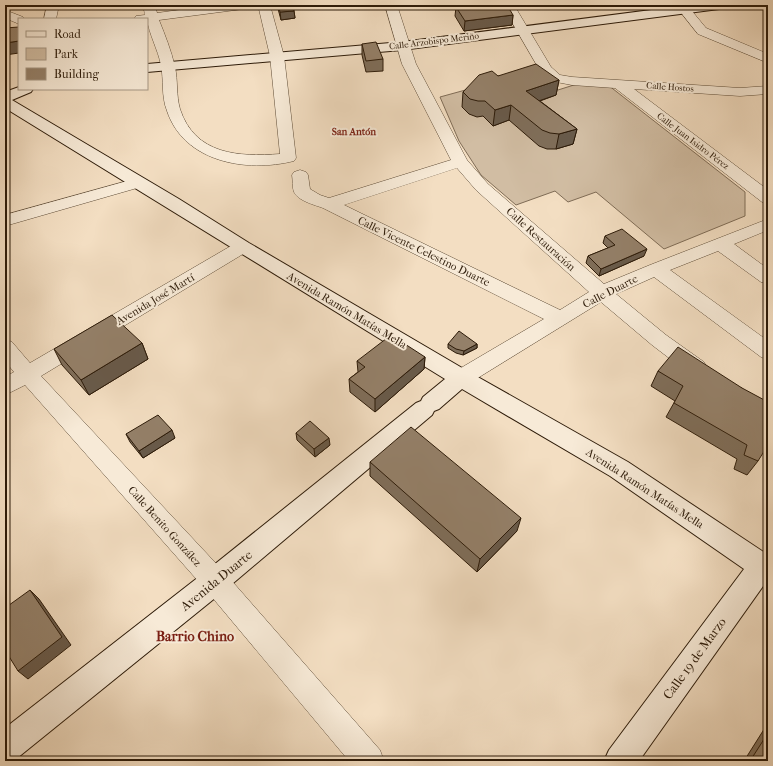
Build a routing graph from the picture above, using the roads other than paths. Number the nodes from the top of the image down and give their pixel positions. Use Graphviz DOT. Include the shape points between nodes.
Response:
graph roads {
  1 [pos="53,5"];
  2 [pos="243,5"];
  3 [pos="264,5"];
  4 [pos="391,5"];
  5 [pos="508,5"];
  6 [pos="719,5"];
  7 [pos="682,8"];
  8 [pos="5,14"];
  9 [pos="147,14"];
  10 [pos="50,18"];
  11 [pos="18,20"];
  12 [pos="524,30"];
  13 [pos="402,46"];
  14 [pos="277,56"];
  15 [pos="768,59"];
  16 [pos="168,66"];
  17 [pos="148,68"];
  18 [pos="617,83"];
  19 [pos="23,90"];
  20 [pos="768,90"];
  21 [pos="5,97"];
  22 [pos="5,102"];
  23 [pos="460,162"];
  24 [pos="300,175"];
  25 [pos="138,183"];
  26 [pos="768,198"];
  27 [pos="329,204"];
  28 [pos="5,221"];
  29 [pos="768,224"];
  30 [pos="720,243"];
  31 [pos="242,247"];
  32 [pos="656,269"];
  33 [pos="768,278"];
  34 [pos="602,293"];
  35 [pos="560,318"];
  36 [pos="5,347"];
  37 [pos="768,352"];
  38 [pos="28,375"];
  39 [pos="461,378"];
  40 [pos="716,380"];
  41 [pos="5,387"];
  42 [pos="766,564"];
  43 [pos="215,581"];
  44 [pos="5,748"];
  45 [pos="369,761"];
  46 [pos="620,761"];
  1 -- 10 [label="street"];
  2 -- 9 [label="street"];
  3 -- 14 [label="street"];
  4 -- 13 [label="street, Calle Restauración"];
  5 -- 12 [label="street, Calle Hostos"];
  6 -- 7 [label="main road, Calle Arzobispo Meriño"];
  7 -- 12 [label="main road, Calle Arzobispo Meriño"];
  7 -- 15 [label="street" via="702,31"];
  8 -- 11 [label="street"];
  9 -- 16 [label="street"];
  12 -- 13 [label="main road, Calle Arzobispo Meriño"];
  12 -- 18 [label="street, Calle Hostos" via="546,69 556,78"];
  13 -- 14 [label="main road, Calle Arzobispo Meriño"];
  13 -- 23 [label="street, Calle Restauración"];
  14 -- 16 [label="main road, Calle Arzobispo Meriño"];
  14 -- 16 [label="street" via="288,158 232,159 192,142 180,127 172,108"];
  16 -- 17 [label="main road, Calle Arzobispo Meriño"];
  18 -- 20 [label="street, Calle Hostos" via="740,92"];
  18 -- 26 [label="street, Calle Juan Isidro Pérez"];
  19 -- 21 [label="main road"];
  22 -- 25 [label="main road, Avenida Ramón Matías Mella"];
  23 -- 27 [label="street"];
  23 -- 34 [label="street, Calle Restauración" via="482,186"];
  24 -- 27 [label="street, Calle Vicente Celestino Duarte" via="302,191 314,199"];
  25 -- 28 [label="street"];
  25 -- 31 [label="main road, Avenida Ramón Matías Mella"];
  27 -- 35 [label="street, Calle Vicente Celestino Duarte"];
  29 -- 30 [label="street, Calle Duarte"];
  30 -- 32 [label="street, Calle Duarte"];
  30 -- 33 [label="street"];
  31 -- 38 [label="street, Avenida José Martí"];
  31 -- 39 [label="main road, Avenida Ramón Matías Mella"];
  32 -- 34 [label="street, Calle Duarte"];
  32 -- 37 [label="street"];
  34 -- 35 [label="street, Calle Duarte"];
  34 -- 40 [label="street, Calle Restauración" via="659,340"];
  35 -- 39 [label="street, Calle Duarte"];
  36 -- 38 [label="street, Calle Benito González"];
  38 -- 41 [label="street, Avenida José Martí"];
  38 -- 43 [label="street, Calle Benito González"];
  39 -- 42 [label="main road, Avenida Ramón Matías Mella" via="619,469"];
  39 -- 43 [label="main road, Avenida Duarte"];
  42 -- 46 [label="main road, Calle 19 de Marzo"];
  43 -- 44 [label="main road, Avenida Duarte"];
  43 -- 45 [label="street, Calle Benito González"];
}
